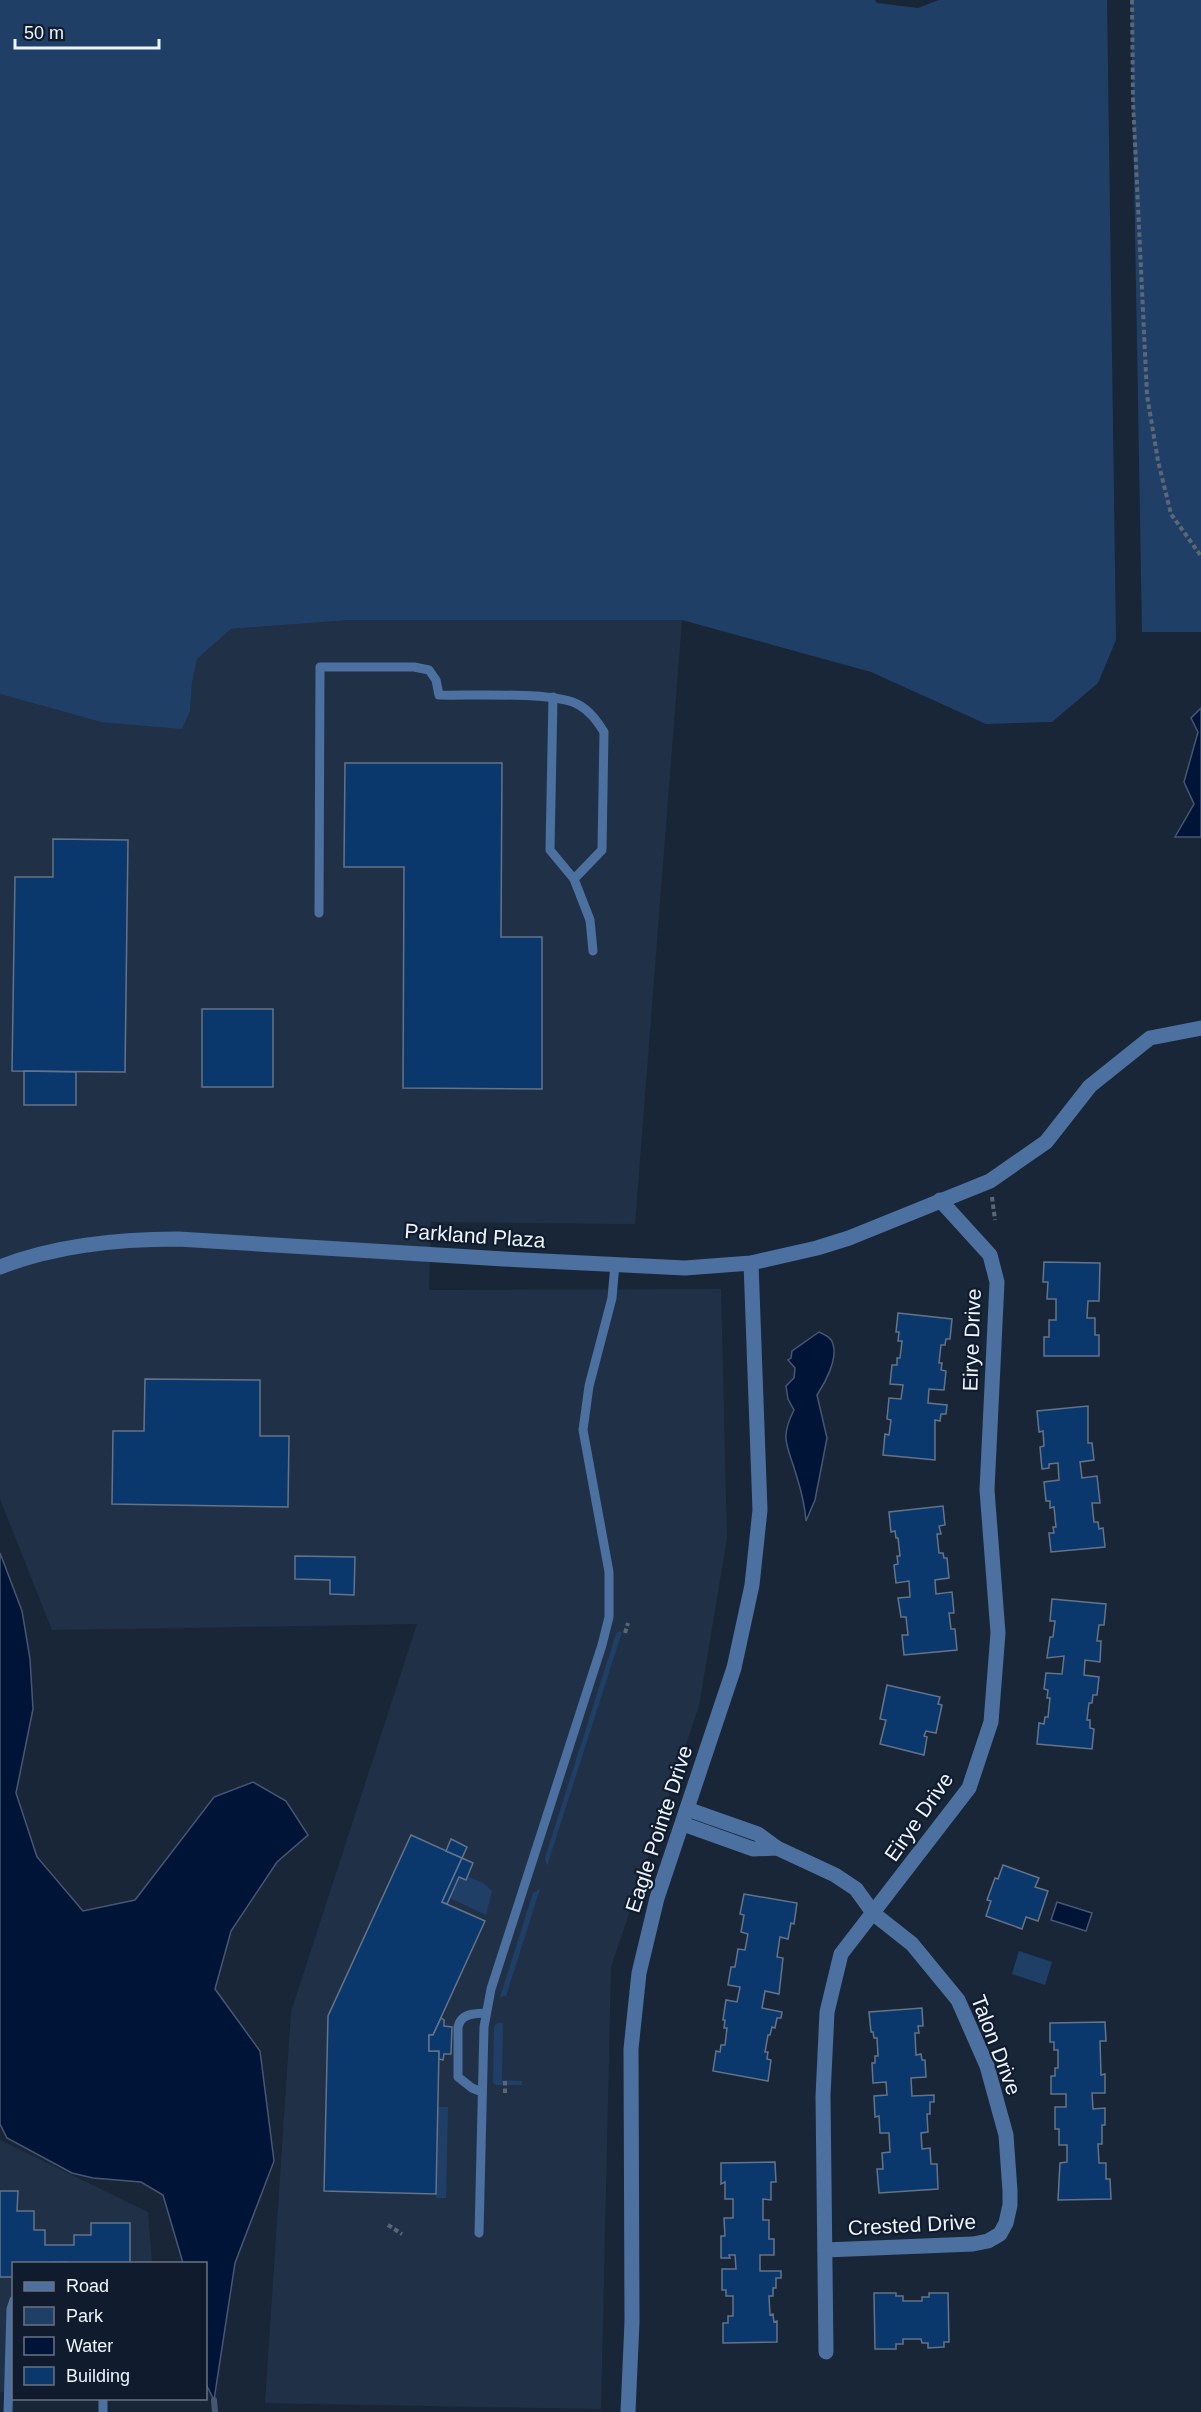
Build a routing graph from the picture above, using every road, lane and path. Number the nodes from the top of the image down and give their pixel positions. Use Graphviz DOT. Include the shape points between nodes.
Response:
graph roads {
  1 [pos="1132,0"];
  2 [pos="1201,556"];
  3 [pos="553,697"];
  4 [pos="574,879"];
  5 [pos="319,913"];
  6 [pos="593,951"];
  7 [pos="1201,1028"];
  8 [pos="990,1181"];
  9 [pos="940,1200"];
  10 [pos="995,1220"];
  11 [pos="751,1263"];
  12 [pos="615,1264"];
  13 [pos="0,1267"];
  14 [pos="628,1623"];
  15 [pos="625,1633"];
  16 [pos="687,1809"];
  17 [pos="683,1824"];
  18 [pos="777,1848"];
  19 [pos="874,1914"];
  20 [pos="486,2013"];
  21 [pos="505,2080"];
  22 [pos="482,2092"];
  23 [pos="505,2093"];
  24 [pos="388,2225"];
  25 [pos="479,2233"];
  26 [pos="402,2234"];
  27 [pos="1000,2234"];
  28 [pos="825,2250"];
  29 [pos="12,2306"];
  30 [pos="826,2352"];
  31 [pos="8,2412"];
  32 [pos="627,2412"];
  1 -- 2 [label="path" via="1147,395 1171,514"];
  3 -- 4 [label="lane" via="550,850"];
  3 -- 4 [label="lane" via="578,704 604,732 602,850"];
  3 -- 5 [label="lane" via="439,695 429,670 320,667"];
  4 -- 6 [label="lane" via="590,920"];
  7 -- 8 [label="street, Parkland Plaza" via="1150,1038 1090,1086 1046,1142"];
  8 -- 9 [label="street, Parkland Plaza"];
  8 -- 10 [label="path"];
  9 -- 11 [label="street, Parkland Plaza" via="849,1238"];
  9 -- 19 [label="street, Eirye Drive" via="990,1255 997,1282 987,1490 999,1633 991,1722 969,1788"];
  11 -- 12 [label="street, Parkland Plaza" via="685,1268"];
  11 -- 16 [label="street, Eagle Pointe Drive" via="760,1510 752,1585 734,1668"];
  12 -- 13 [label="street, Parkland Plaza" via="144,1239 61,1250"];
  12 -- 20 [label="lane" via="612,1298 589,1386 584,1430 605,1542 609,1617"];
  14 -- 15 [label="path"];
  16 -- 17 [label="street, Eagle Pointe Drive"];
  16 -- 18 [label="street, Talon Drive" via="758,1834"];
  17 -- 18 [label="street, Talon Drive" via="753,1849"];
  17 -- 32 [label="street, Eagle Pointe Drive" via="657,1898 639,1973 631,2049 632,2322"];
  18 -- 19 [label="street, Talon Drive" via="856,1889"];
  19 -- 27 [label="street, Talon Drive" via="912,1944 958,2000 987,2066 1007,2146 1010,2205"];
  19 -- 28 [label="street, Eirye Drive" via="841,1954 827,2012 823,2096"];
  20 -- 22 [label="lane"];
  20 -- 22 [label="lane" via="466,2015 458,2027 458,2078"];
  21 -- 23 [label="path"];
  22 -- 25 [label="lane"];
  24 -- 26 [label="path"];
  27 -- 28 [label="street, Crested Drive" via="973,2244"];
  28 -- 30 [label="street, Eirye Drive"];
  29 -- 31 [label="lane"];
}
